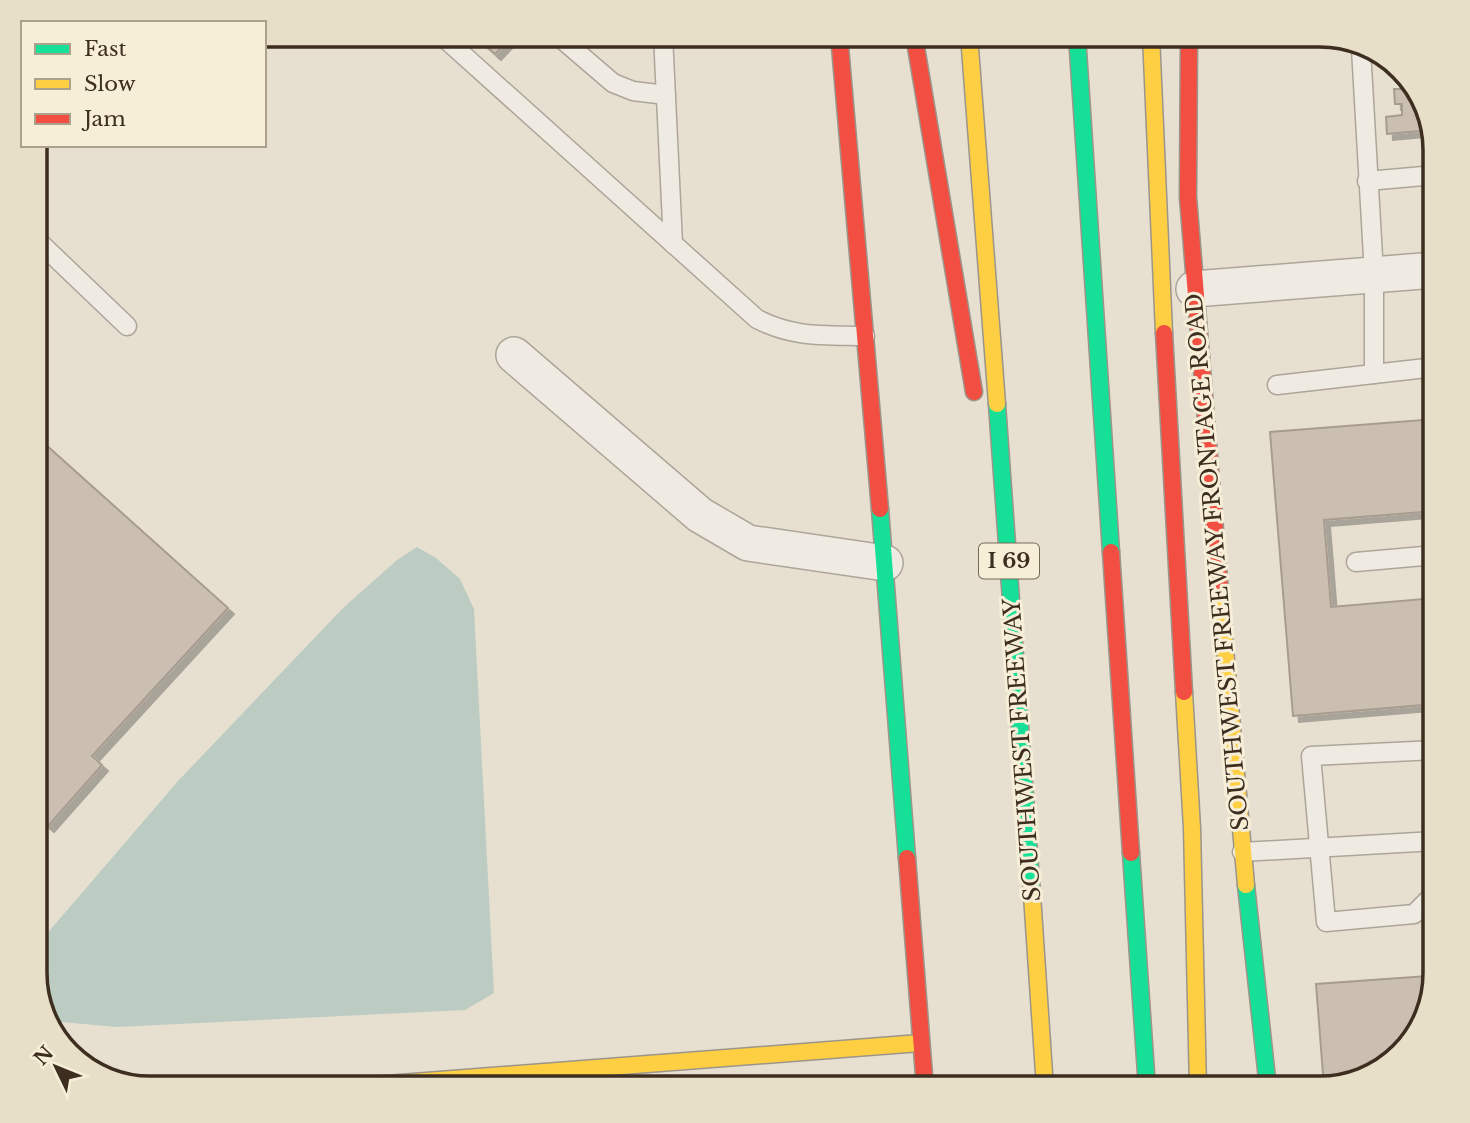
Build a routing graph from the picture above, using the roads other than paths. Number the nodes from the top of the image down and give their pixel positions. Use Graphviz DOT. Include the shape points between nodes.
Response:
graph roads {
  1 [pos="454,47"];
  2 [pos="571,47"];
  3 [pos="664,47"];
  4 [pos="840,47"];
  5 [pos="916,47"];
  6 [pos="970,47"];
  7 [pos="1078,47"];
  8 [pos="1151,47"];
  9 [pos="1189,47"];
  10 [pos="1361,57"];
  11 [pos="666,95"];
  12 [pos="1423,176"];
  13 [pos="1367,181"];
  14 [pos="673,244"];
  15 [pos="47,250"];
  16 [pos="1423,271"];
  17 [pos="1374,274"];
  18 [pos="1194,289"];
  19 [pos="127,326"];
  20 [pos="865,336"];
  21 [pos="514,355"];
  22 [pos="1423,368"];
  23 [pos="1374,374"];
  24 [pos="1277,385"];
  25 [pos="976,404"];
  26 [pos="985,458"];
  27 [pos="1423,556"];
  28 [pos="1356,562"];
  29 [pos="885,563"];
  30 [pos="1014,636"];
  31 [pos="1423,751"];
  32 [pos="1423,842"];
  33 [pos="1319,848"];
  34 [pos="1242,852"];
  35 [pos="1423,905"];
  36 [pos="920,1043"];
  37 [pos="500,1076"];
  38 [pos="924,1076"];
  39 [pos="1044,1076"];
  40 [pos="1146,1076"];
  41 [pos="1198,1076"];
  42 [pos="1267,1076"];
  1 -- 14 [label="lane"];
  2 -- 11 [label="lane" via="613,83"];
  3 -- 11 [label="lane"];
  4 -- 20 [label="main road"];
  5 -- 25 [label="main road"];
  6 -- 30 [label="main road, SOUTHWEST FREEWAY / I 69"];
  7 -- 40 [label="main road"];
  8 -- 41 [label="main road" via="1192,828"];
  9 -- 18 [label="main road, SOUTHWEST FREEWAY FRONTAGE ROAD" via="1188,197"];
  10 -- 13 [label="lane"];
  11 -- 14 [label="lane"];
  12 -- 13 [label="lane"];
  13 -- 17 [label="lane"];
  14 -- 20 [label="lane" via="757,319 776,329"];
  15 -- 19 [label="lane"];
  16 -- 17 [label="street"];
  17 -- 18 [label="street"];
  17 -- 23 [label="lane"];
  18 -- 34 [label="main road, SOUTHWEST FREEWAY FRONTAGE ROAD"];
  20 -- 29 [label="main road"];
  21 -- 29 [label="street" via="700,515 748,543"];
  22 -- 23 [label="lane"];
  23 -- 24 [label="lane"];
  26 -- 30 [label="main road"];
  27 -- 28 [label="lane"];
  29 -- 36 [label="main road"];
  30 -- 39 [label="main road, SOUTHWEST FREEWAY / I 69"];
  31 -- 33 [label="lane" via="1311,756"];
  32 -- 33 [label="lane"];
  33 -- 34 [label="lane"];
  33 -- 35 [label="lane" via="1326,922 1414,914"];
  34 -- 42 [label="main road, SOUTHWEST FREEWAY FRONTAGE ROAD"];
  36 -- 37 [label="main road"];
  36 -- 38 [label="main road"];
}
